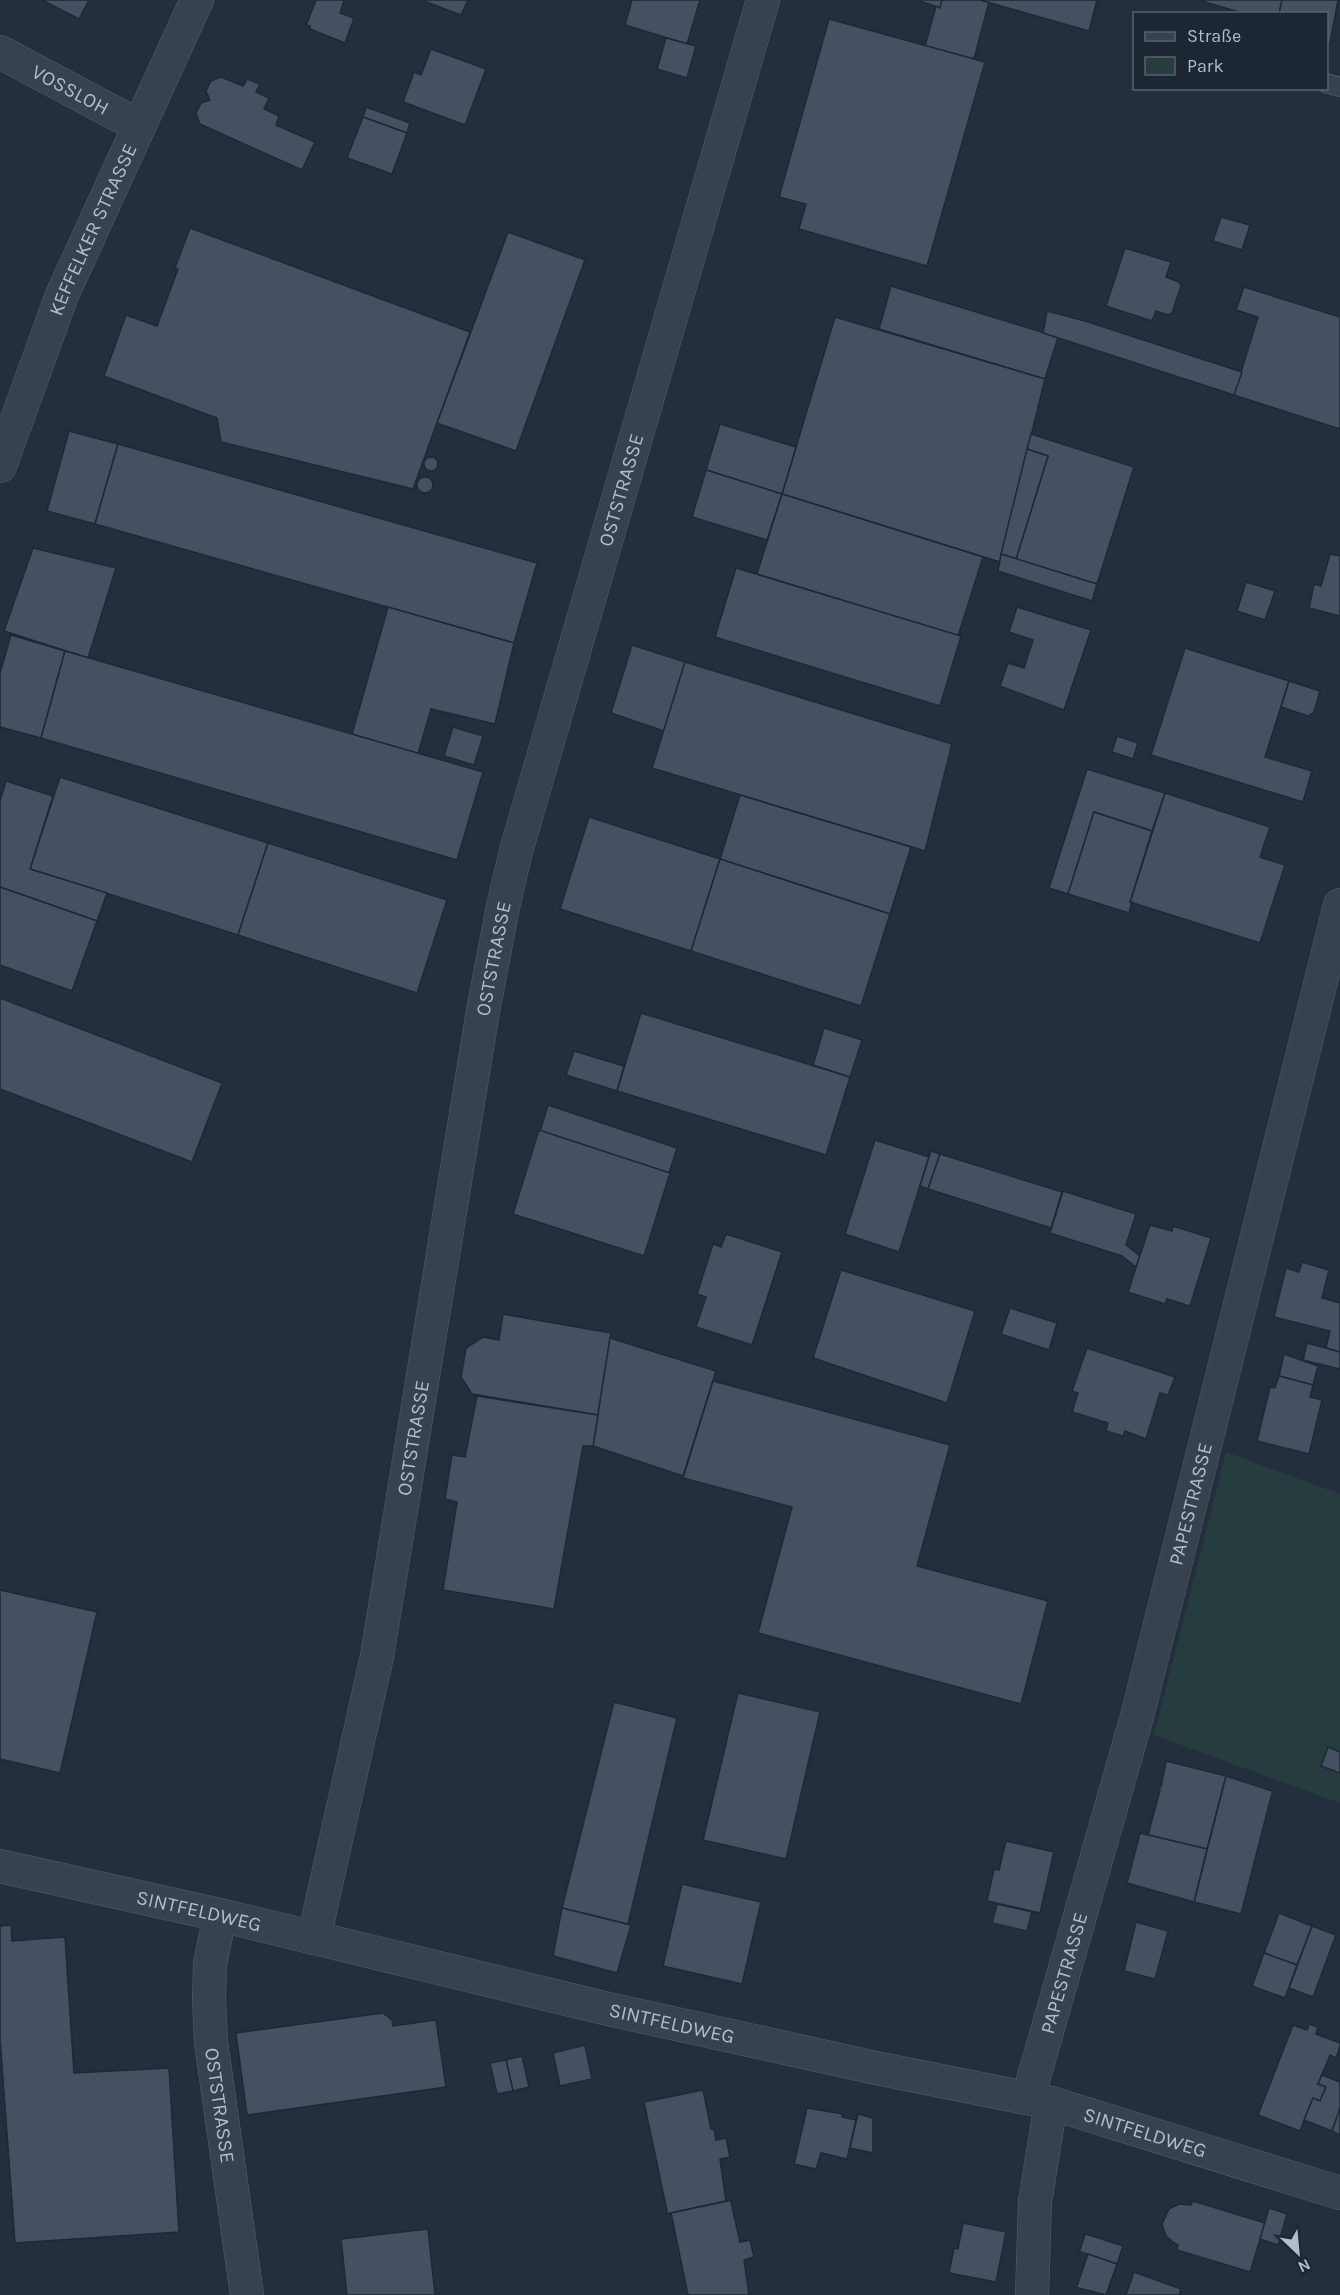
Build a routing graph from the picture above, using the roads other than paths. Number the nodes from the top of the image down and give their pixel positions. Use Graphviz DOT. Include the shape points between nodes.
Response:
graph roads {
  1 [pos="197,0"];
  2 [pos="763,0"];
  3 [pos="0,52"];
  4 [pos="139,126"];
  5 [pos="0,466"];
  6 [pos="1340,905"];
  7 [pos="0,1866"];
  8 [pos="220,1915"];
  9 [pos="314,1938"];
  10 [pos="1039,2100"];
  11 [pos="1340,2193"];
  12 [pos="247,2295"];
  13 [pos="1032,2295"];
  1 -- 4 [label="street, KEFFELKER STRASSE"];
  2 -- 9 [label="street, OSTSTRASSE" via="503,907 377,1656"];
  3 -- 4 [label="street, VOSSLOH"];
  4 -- 5 [label="street, KEFFELKER STRASSE" via="62,295"];
  6 -- 10 [label="street, PAPESTRASSE"];
  7 -- 8 [label="street, SINTFELDWEG"];
  8 -- 9 [label="street, SINTFELDWEG"];
  8 -- 12 [label="street, OSTSTRASSE" via="210,1964 211,2042"];
  9 -- 10 [label="street, SINTFELDWEG" via="604,2008"];
  10 -- 11 [label="street, SINTFELDWEG"];
  10 -- 13 [label="street, PAPESTRASSE"];
}
